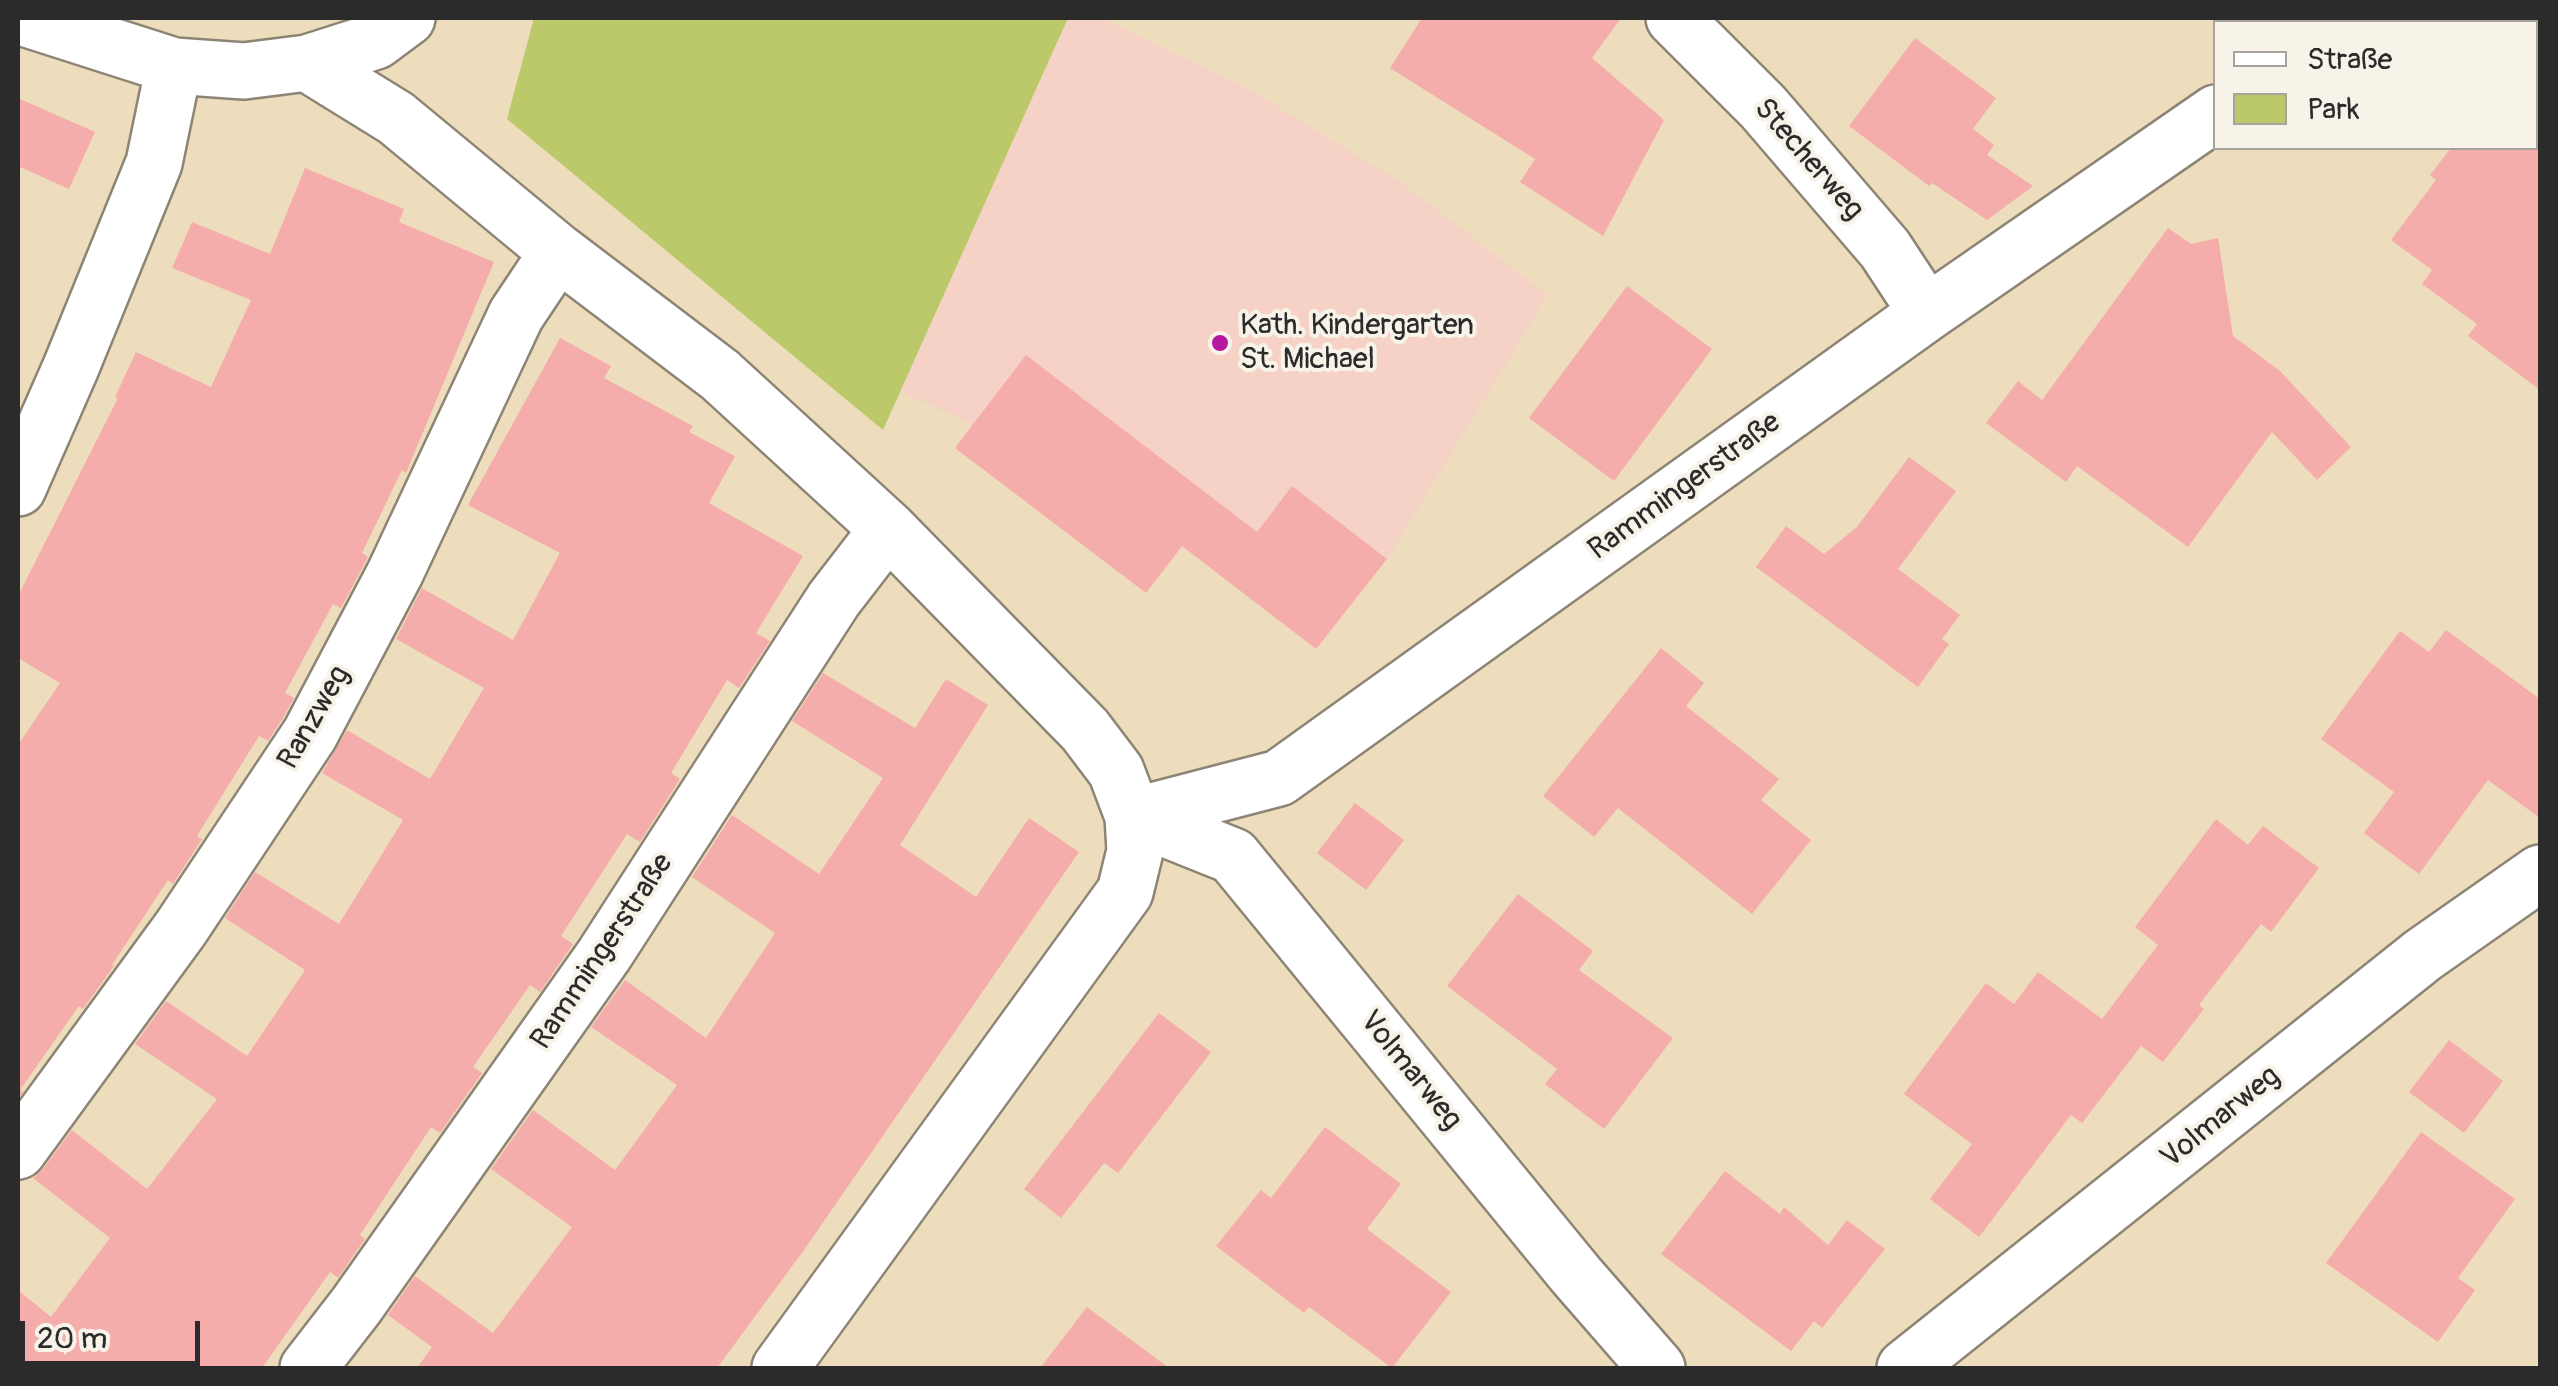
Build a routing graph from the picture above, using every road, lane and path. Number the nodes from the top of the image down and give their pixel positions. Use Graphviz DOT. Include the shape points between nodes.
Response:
graph roads {
  1 [pos="24,18"];
  2 [pos="407,18"];
  3 [pos="1674,18"];
  4 [pos="308,63"];
  5 [pos="174,66"];
  6 [pos="2213,115"];
  7 [pos="558,252"];
  8 [pos="1928,314"];
  9 [pos="18,488"];
  10 [pos="888,529"];
  11 [pos="1133,816"];
  12 [pos="2540,874"];
  13 [pos="18,1151"];
  14 [pos="308,1368"];
  15 [pos="780,1368"];
  16 [pos="1657,1368"];
  17 [pos="1905,1368"];
  1 -- 5 [label="street"];
  2 -- 4 [label="street" via="376,40"];
  3 -- 8 [label="street, Stecherweg" via="1763,107 1885,249"];
  4 -- 5 [label="street" via="244,71"];
  4 -- 7 [label="street" via="396,118"];
  5 -- 9 [label="street" via="154,163"];
  6 -- 8 [label="street, Rammingerstraße"];
  7 -- 10 [label="street" via="720,375"];
  7 -- 13 [label="street, Ranzweg" via="516,316 395,573 310,734 181,928"];
  8 -- 11 [label="street, Rammingerstraße" via="1279,778"];
  10 -- 11 [label="street" via="1085,730 1116,771"];
  10 -- 14 [label="street, Rammingerstraße" via="834,600 604,955"];
  11 -- 15 [label="street" via="1135,851 1125,892"];
  11 -- 16 [label="street, Volmarweg" via="1233,856"];
  12 -- 17 [label="street, Volmarweg" via="2424,955"];
}
